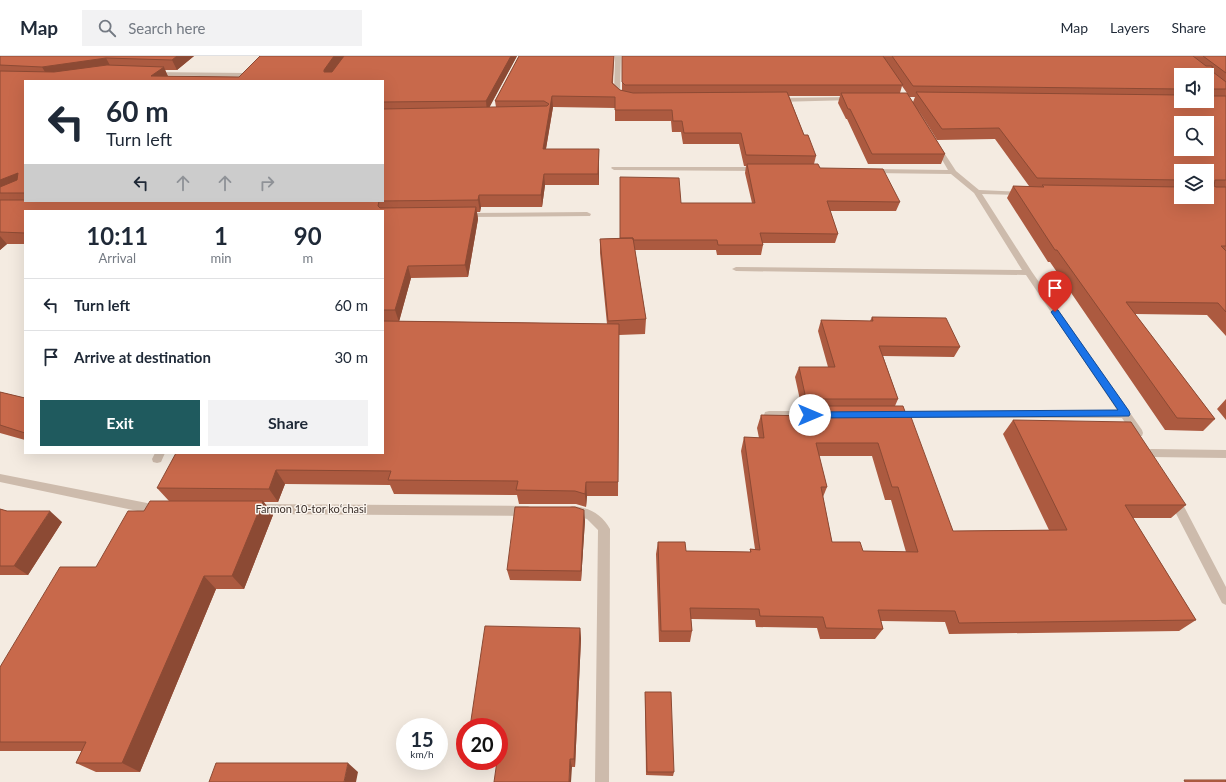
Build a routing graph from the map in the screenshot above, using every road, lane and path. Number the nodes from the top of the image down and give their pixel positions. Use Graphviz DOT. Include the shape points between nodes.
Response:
graph roads {
  1 [pos="618,56"];
  2 [pos="144,73"];
  3 [pos="247,75"];
  4 [pos="625,99"];
  5 [pos="858,99"];
  6 [pos="771,100"];
  7 [pos="932,139"];
  8 [pos="614,168"];
  9 [pos="764,170"];
  10 [pos="866,171"];
  11 [pos="953,172"];
  12 [pos="976,192"];
  13 [pos="1032,193"];
  14 [pos="587,214"];
  15 [pos="454,215"];
  16 [pos="736,269"];
  17 [pos="1028,273"];
  18 [pos="1125,414"];
  19 [pos="763,415"];
  20 [pos="826,415"];
  21 [pos="881,415"];
  22 [pos="1226,454"];
  23 [pos="0,478"];
  24 [pos="1169,488"];
  25 [pos="170,508"];
  26 [pos="242,509"];
  27 [pos="536,511"];
  28 [pos="560,511"];
  29 [pos="1226,599"];
  30 [pos="602,782"];
  1 -- 4 [label="street" via="617,94"];
  2 -- 3 [label="street"];
  5 -- 6 [label="street"];
  7 -- 11 [label="street"];
  8 -- 9 [label="street"];
  10 -- 11 [label="street"];
  11 -- 12 [label="street"];
  12 -- 13 [label="street"];
  12 -- 17 [label="street"];
  14 -- 15 [label="street"];
  16 -- 17 [label="street"];
  17 -- 18 [label="street"];
  18 -- 21 [label="street"];
  18 -- 22 [label="street" via="1149,450"];
  19 -- 20 [label="street"];
  23 -- 25 [label="street" via="147,508"];
  24 -- 29 [label="street"];
  26 -- 27 [label="street, Farmon 10-tor koʻchasi"];
  28 -- 30 [label="street" via="589,514 599,520 604,529"];
}
